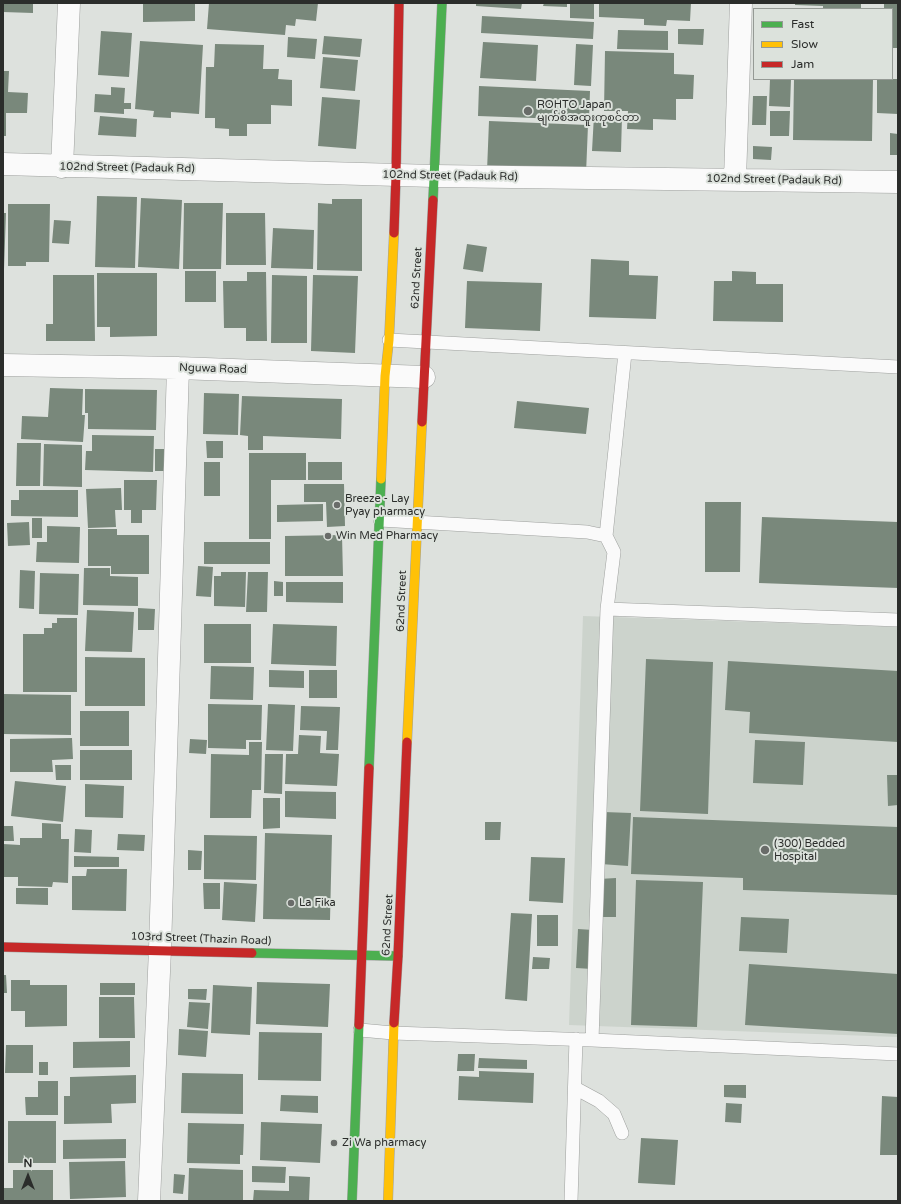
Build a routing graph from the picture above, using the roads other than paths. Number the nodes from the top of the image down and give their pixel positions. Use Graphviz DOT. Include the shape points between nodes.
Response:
graph roads {
  1 [pos="69,3"];
  2 [pos="399,3"];
  3 [pos="442,3"];
  4 [pos="742,3"];
  5 [pos="3,164"];
  6 [pos="62,167"];
  7 [pos="396,175"];
  8 [pos="434,176"];
  9 [pos="735,179"];
  10 [pos="898,182"];
  11 [pos="389,340"];
  12 [pos="426,342"];
  13 [pos="625,353"];
  14 [pos="3,365"];
  15 [pos="898,367"];
  16 [pos="178,368"];
  17 [pos="385,376"];
  18 [pos="424,377"];
  19 [pos="380,520"];
  20 [pos="417,522"];
  21 [pos="606,536"];
  22 [pos="607,609"];
  23 [pos="898,620"];
  24 [pos="3,947"];
  25 [pos="160,950"];
  26 [pos="362,956"];
  27 [pos="398,956"];
  28 [pos="360,1030"];
  29 [pos="393,1033"];
  30 [pos="576,1039"];
  31 [pos="592,1040"];
  32 [pos="898,1054"];
  33 [pos="575,1088"];
  34 [pos="622,1133"];
  35 [pos="149,1201"];
  36 [pos="352,1201"];
  37 [pos="388,1201"];
  38 [pos="571,1201"];
  1 -- 6 [label="street"];
  2 -- 7 [label="main road"];
  3 -- 8 [label="main road, 62nd Street"];
  4 -- 9 [label="street"];
  5 -- 6 [label="street, 102nd Street (Padauk Rd)"];
  6 -- 7 [label="street, 102nd Street (Padauk Rd)"];
  7 -- 8 [label="street, 102nd Street (Padauk Rd)"];
  7 -- 11 [label="main road"];
  8 -- 9 [label="street, 102nd Street (Padauk Rd)"];
  8 -- 12 [label="main road, 62nd Street"];
  9 -- 10 [label="street, 102nd Street (Padauk Rd)"];
  11 -- 12 [label="lane"];
  11 -- 17 [label="main road"];
  12 -- 13 [label="lane"];
  12 -- 18 [label="main road, 62nd Street"];
  13 -- 15 [label="lane"];
  13 -- 21 [label="lane"];
  14 -- 16 [label="street, Nguwa Road"];
  16 -- 17 [label="street, Nguwa Road"];
  16 -- 25 [label="street"];
  17 -- 18 [label="street, Nguwa Road"];
  17 -- 19 [label="main road"];
  18 -- 20 [label="main road, 62nd Street"];
  19 -- 20 [label="lane"];
  19 -- 26 [label="main road"];
  20 -- 21 [label="lane" via="587,532"];
  20 -- 27 [label="main road, 62nd Street"];
  21 -- 22 [label="lane" via="614,552"];
  22 -- 23 [label="lane"];
  22 -- 31 [label="lane"];
  24 -- 25 [label="main road, 103rd Street (Thazin Road)"];
  25 -- 26 [label="main road, 103rd Street (Thazin Road)"];
  25 -- 35 [label="street"];
  26 -- 27 [label="main road, 103rd Street (Thazin Road)"];
  26 -- 28 [label="main road"];
  27 -- 29 [label="main road, 62nd Street"];
  28 -- 29 [label="lane"];
  28 -- 36 [label="main road"];
  29 -- 30 [label="lane"];
  29 -- 37 [label="main road, 62nd Street"];
  30 -- 31 [label="lane"];
  30 -- 33 [label="lane"];
  31 -- 32 [label="lane"];
  33 -- 34 [label="lane" via="599,1101 614,1114"];
  33 -- 38 [label="lane"];
}
